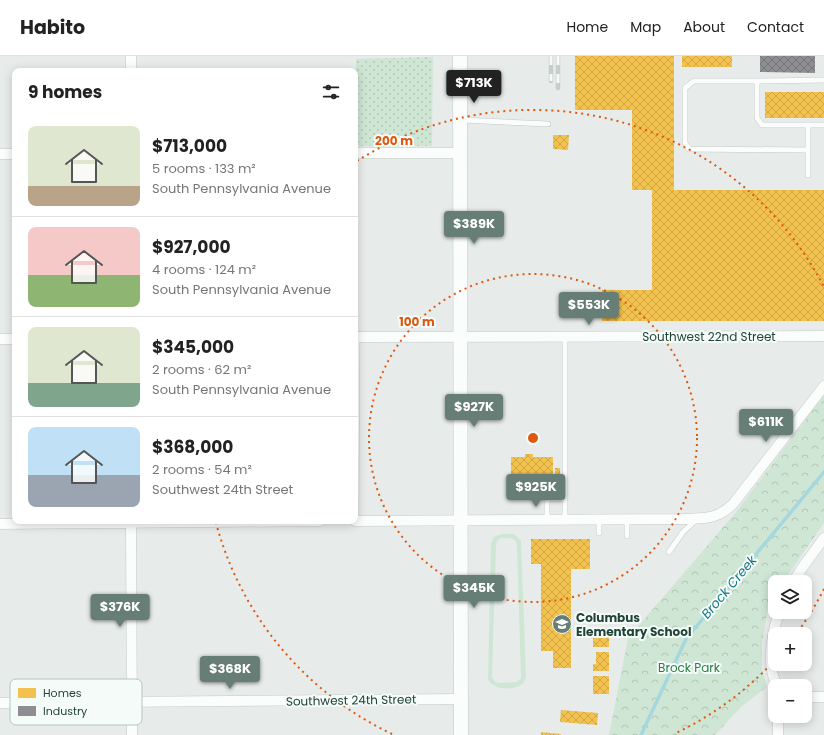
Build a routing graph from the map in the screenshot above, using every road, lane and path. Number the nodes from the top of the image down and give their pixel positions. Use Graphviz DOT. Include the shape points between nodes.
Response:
graph roads {
  1 [pos="131,56"];
  2 [pos="460,56"];
  3 [pos="131,68"];
  4 [pos="824,80"];
  5 [pos="757,81"];
  6 [pos="460,120"];
  7 [pos="548,124"];
  8 [pos="808,125"];
  9 [pos="824,125"];
  10 [pos="808,150"];
  11 [pos="358,153"];
  12 [pos="460,153"];
  13 [pos="0,154"];
  14 [pos="12,154"];
  15 [pos="808,175"];
  16 [pos="824,336"];
  17 [pos="358,337"];
  18 [pos="461,337"];
  19 [pos="565,337"];
  20 [pos="0,339"];
  21 [pos="12,339"];
  22 [pos="824,386"];
  23 [pos="565,499"];
  24 [pos="698,518"];
  25 [pos="461,519"];
  26 [pos="547,519"];
  27 [pos="627,519"];
  28 [pos="565,520"];
  29 [pos="600,520"];
  30 [pos="358,521"];
  31 [pos="0,524"];
  32 [pos="12,524"];
  33 [pos="132,524"];
  34 [pos="599,533"];
  35 [pos="627,536"];
  36 [pos="824,538"];
  37 [pos="669,552"];
  38 [pos="798,575"];
  39 [pos="778,619"];
  40 [pos="132,679"];
  41 [pos="774,679"];
  42 [pos="812,697"];
  43 [pos="824,697"];
  44 [pos="461,699"];
  45 [pos="142,702"];
  46 [pos="778,723"];
  47 [pos="461,735"];
  48 [pos="778,735"];
  1 -- 3 [label="street"];
  2 -- 6 [label="main road"];
  4 -- 5 [label="lane"];
  5 -- 8 [label="lane" via="757,118 762,125"];
  5 -- 10 [label="lane" via="694,81 685,88 685,143 690,149"];
  6 -- 7 [label="lane"];
  6 -- 12 [label="main road"];
  8 -- 9 [label="lane"];
  8 -- 10 [label="lane"];
  10 -- 15 [label="lane"];
  11 -- 12 [label="street"];
  12 -- 18 [label="main road"];
  13 -- 14 [label="street"];
  16 -- 19 [label="street, Southwest 22nd Street"];
  17 -- 18 [label="street, Southwest 22nd Street"];
  18 -- 19 [label="street, Southwest 22nd Street"];
  18 -- 25 [label="main road"];
  19 -- 23 [label="lane" via="562,367 568,389"];
  20 -- 21 [label="street"];
  22 -- 24 [label="street" via="733,504 722,514"];
  23 -- 26 [label="lane" via="547,499"];
  23 -- 28 [label="lane"];
  24 -- 27 [label="street"];
  24 -- 37 [label="lane" via="683,532"];
  25 -- 26 [label="street"];
  25 -- 30 [label="street"];
  25 -- 44 [label="main road"];
  26 -- 28 [label="street"];
  27 -- 29 [label="street"];
  27 -- 35 [label="lane"];
  28 -- 29 [label="street"];
  29 -- 34 [label="lane"];
  31 -- 32 [label="street"];
  33 -- 40 [label="street"];
  36 -- 38 [label="street"];
  39 -- 41 [label="street" via="771,654"];
  42 -- 43 [label="street"];
  44 -- 45 [label="street, Southwest 24th Street"];
  44 -- 47 [label="main road"];
  46 -- 48 [label="street"];
}
